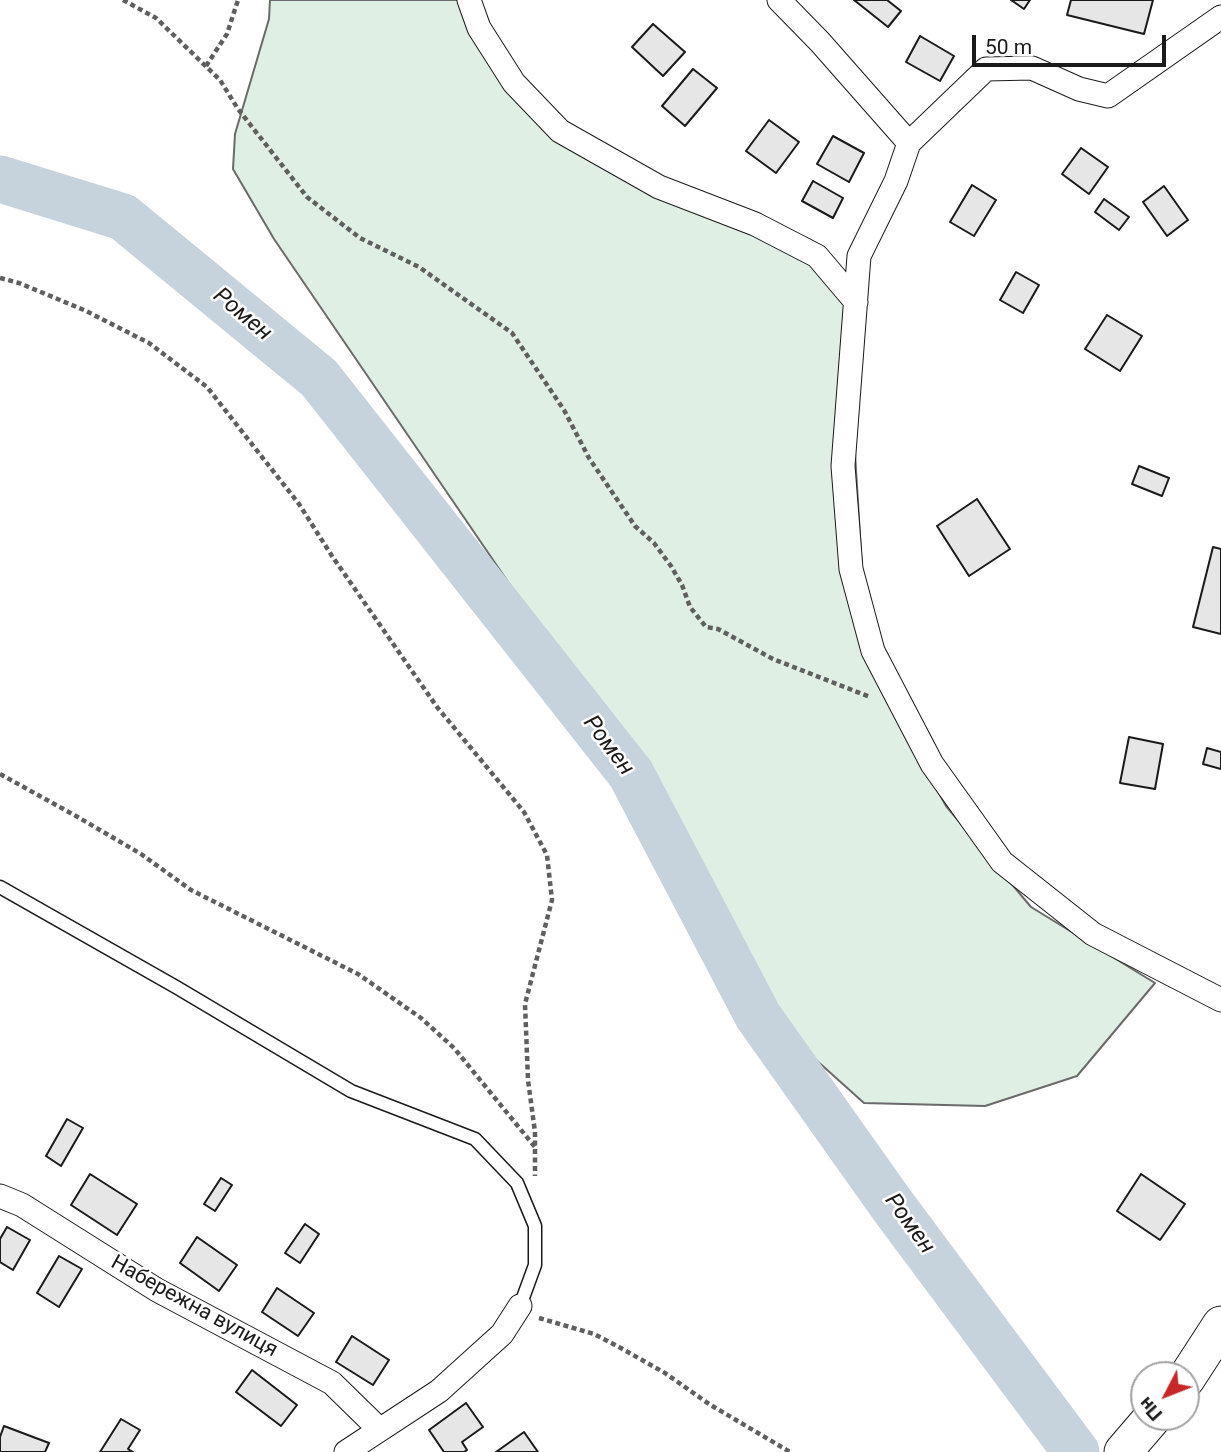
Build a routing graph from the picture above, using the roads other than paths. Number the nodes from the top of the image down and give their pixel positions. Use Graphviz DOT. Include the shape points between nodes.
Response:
graph roads {
  1 [pos="468,0"];
  2 [pos="779,0"];
  3 [pos="1221,17"];
  4 [pos="909,143"];
  5 [pos="856,302"];
  6 [pos="0,887"];
  7 [pos="1221,1000"];
  8 [pos="0,1196"];
  9 [pos="516,1312"];
  10 [pos="1221,1325"];
  11 [pos="1197,1361"];
  12 [pos="379,1429"];
  13 [pos="1141,1431"];
  14 [pos="346,1452"];
  15 [pos="1123,1452"];
  1 -- 5 [label="street" via="479,28 514,83 560,131 659,187 755,224 817,256"];
  2 -- 4 [label="street"];
  3 -- 4 [label="street" via="1108,96 1032,68 986,69"];
  4 -- 5 [label="street" via="859,256"];
  5 -- 7 [label="street" via="844,466 850,569 873,651 906,715 932,764 1002,862 1093,934"];
  6 -- 9 [label="lane" via="351,1091 475,1139 517,1183 535,1226 535,1265"];
  8 -- 12 [label="street, Набережна вулиця" via="22,1205 157,1290 332,1382"];
  9 -- 12 [label="street" via="502,1334 439,1391"];
  10 -- 11 [label="main road"];
  12 -- 14 [label="street"];
  13 -- 15 [label="main road"];
}
